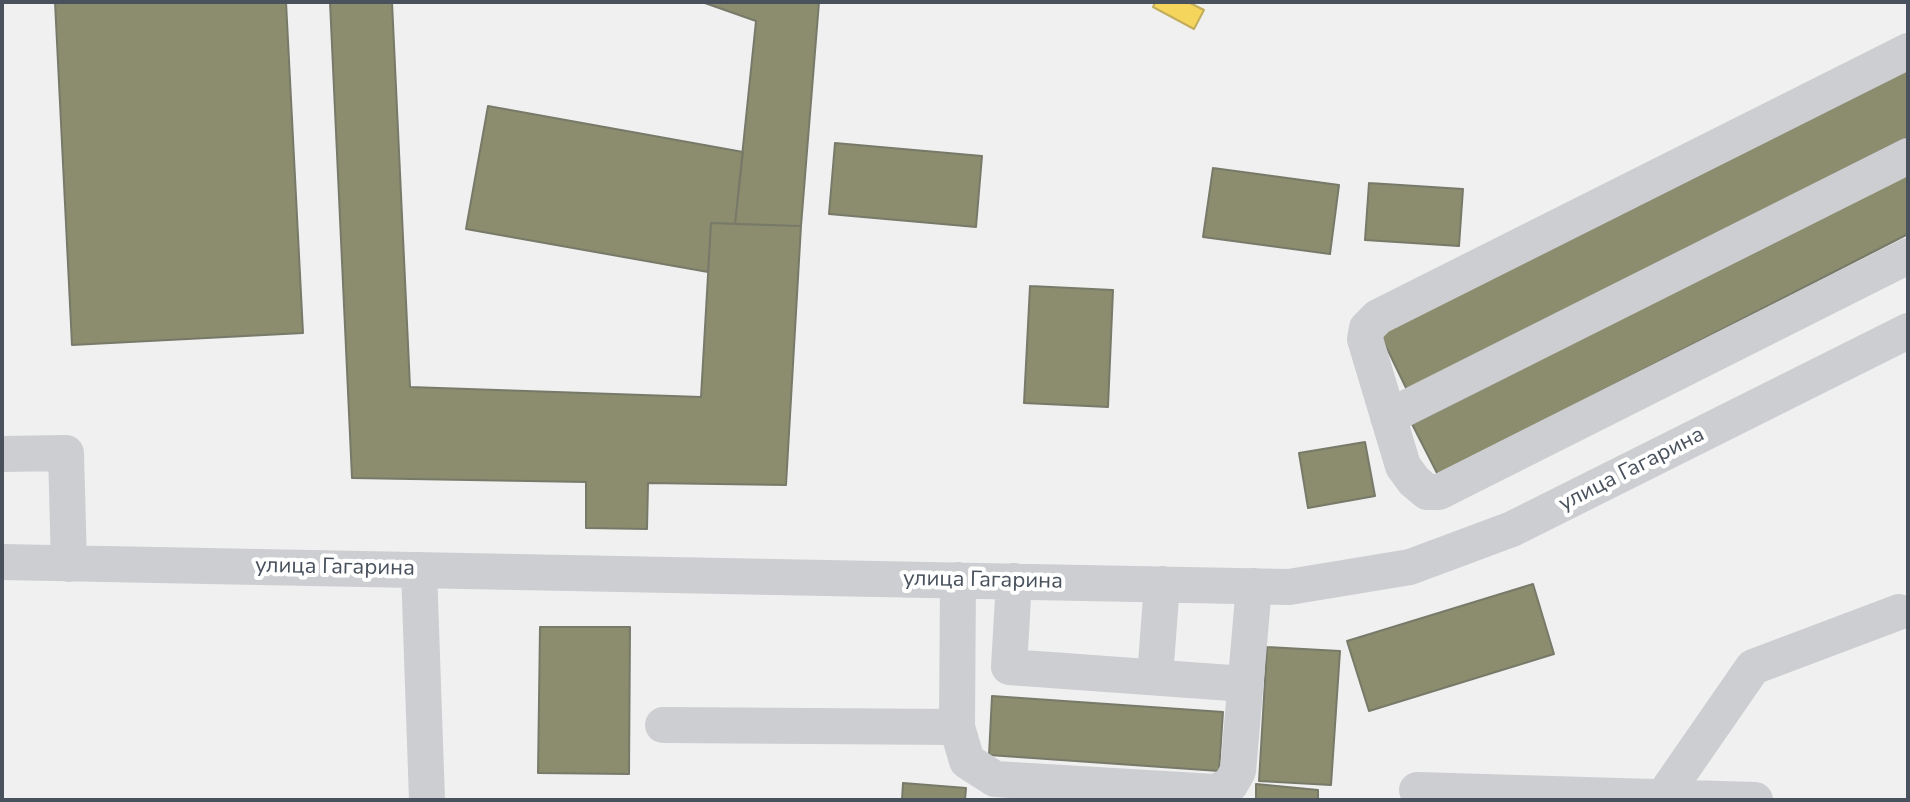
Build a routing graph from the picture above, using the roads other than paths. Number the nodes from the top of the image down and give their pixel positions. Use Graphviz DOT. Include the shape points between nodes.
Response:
graph roads {
  1 [pos="1908,51"];
  2 [pos="1908,156"];
  3 [pos="1908,256"];
  4 [pos="1908,331"];
  5 [pos="1388,417"];
  6 [pos="2,454"];
  7 [pos="2,562"];
  8 [pos="69,564"];
  9 [pos="419,570"];
  10 [pos="958,580"];
  11 [pos="1014,581"];
  12 [pos="1162,584"];
  13 [pos="1254,586"];
  14 [pos="1899,612"];
  15 [pos="1155,677"];
  16 [pos="1245,684"];
  17 [pos="663,725"];
  18 [pos="957,727"];
  19 [pos="995,790"];
  20 [pos="1417,790"];
  21 [pos="1215,796"];
  22 [pos="1663,797"];
  23 [pos="427,800"];
  24 [pos="1755,800"];
  1 -- 5 [label="street" via="1378,317 1365,339"];
  2 -- 5 [label="street"];
  3 -- 5 [label="street" via="1439,492 1427,492 1403,466"];
  4 -- 13 [label="street, улица Гагарина" via="1512,529 1410,567 1289,587"];
  6 -- 8 [label="street" via="66,453"];
  7 -- 8 [label="street, улица Гагарина"];
  8 -- 9 [label="street, улица Гагарина"];
  9 -- 10 [label="street, улица Гагарина"];
  9 -- 23 [label="street"];
  10 -- 11 [label="street, улица Гагарина"];
  10 -- 18 [label="street"];
  11 -- 12 [label="street, улица Гагарина"];
  11 -- 15 [label="street" via="1009,667"];
  12 -- 13 [label="street, улица Гагарина"];
  12 -- 15 [label="street"];
  13 -- 16 [label="street"];
  14 -- 22 [label="street" via="1753,667"];
  15 -- 16 [label="street"];
  16 -- 21 [label="street" via="1238,771"];
  17 -- 18 [label="street"];
  18 -- 19 [label="street" via="967,761"];
  19 -- 21 [label="street"];
  20 -- 22 [label="street"];
  22 -- 24 [label="street"];
}
